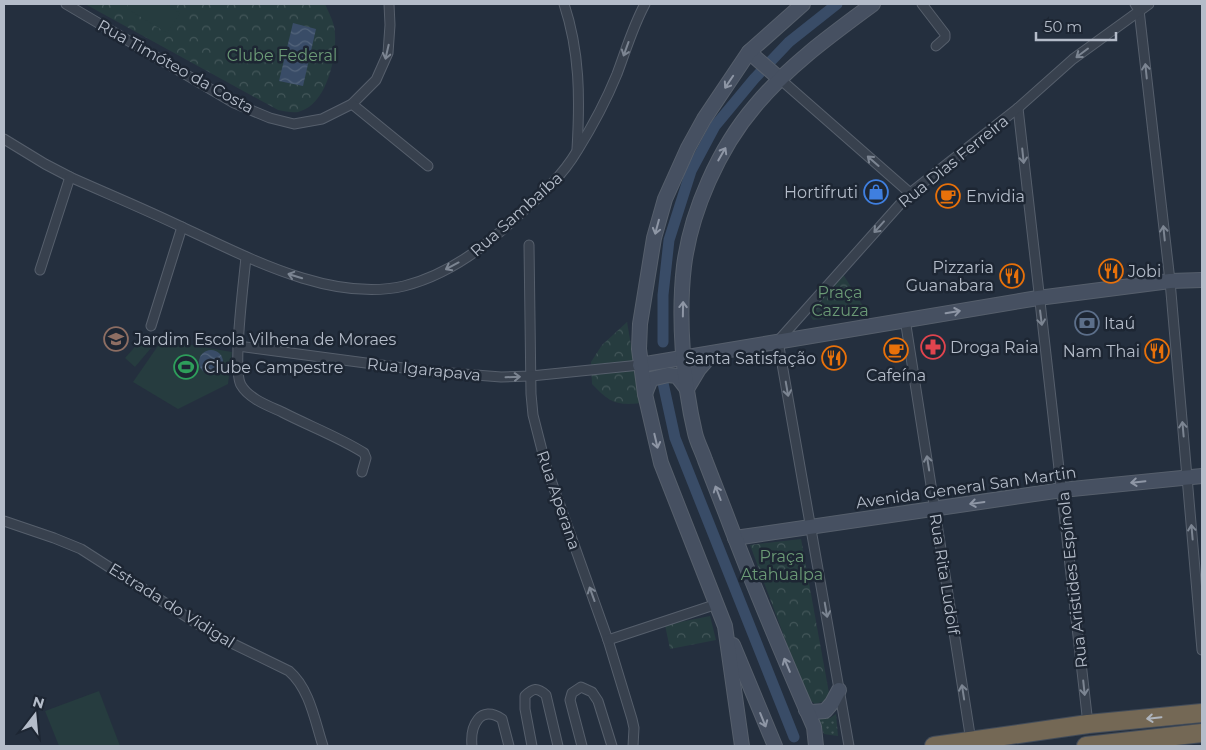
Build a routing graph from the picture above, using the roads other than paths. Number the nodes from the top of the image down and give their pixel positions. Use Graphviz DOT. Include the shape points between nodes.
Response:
graph roads {
  1 [pos="66,4"];
  2 [pos="389,4"];
  3 [pos="564,4"];
  4 [pos="645,4"];
  5 [pos="873,4"];
  6 [pos="922,4"];
  7 [pos="1149,4"];
  8 [pos="798,5"];
  9 [pos="1137,7"];
  10 [pos="936,46"];
  11 [pos="748,52"];
  12 [pos="780,79"];
  13 [pos="352,104"];
  14 [pos="1018,108"];
  15 [pos="4,139"];
  16 [pos="577,152"];
  17 [pos="428,166"];
  18 [pos="70,176"];
  19 [pos="910,193"];
  20 [pos="182,227"];
  21 [pos="529,245"];
  22 [pos="246,257"];
  23 [pos="40,270"];
  24 [pos="1202,280"];
  25 [pos="1170,281"];
  26 [pos="1038,298"];
  27 [pos="905,319"];
  28 [pos="151,326"];
  29 [pos="778,341"];
  30 [pos="238,346"];
  31 [pos="713,352"];
  32 [pos="683,358"];
  33 [pos="640,365"];
  34 [pos="531,376"];
  35 [pos="687,389"];
  36 [pos="645,394"];
  37 [pos="362,472"];
  38 [pos="1202,476"];
  39 [pos="1187,478"];
  40 [pos="1062,490"];
  41 [pos="935,509"];
  42 [pos="4,522"];
  43 [pos="812,528"];
  44 [pos="735,538"];
  45 [pos="717,604"];
  46 [pos="725,626"];
  47 [pos="608,640"];
  48 [pos="1202,650"];
  49 [pos="839,690"];
  50 [pos="806,710"];
  51 [pos="1202,713"];
  52 [pos="1088,724"];
  53 [pos="1202,734"];
  54 [pos="971,741"];
  55 [pos="814,743"];
  56 [pos="323,746"];
  57 [pos="472,746"];
  58 [pos="509,746"];
  59 [pos="532,746"];
  60 [pos="558,746"];
  61 [pos="582,746"];
  62 [pos="612,746"];
  63 [pos="632,746"];
  64 [pos="742,746"];
  65 [pos="775,746"];
  66 [pos="849,746"];
  67 [pos="934,746"];
  68 [pos="1086,746"];
  1 -- 13 [label="street, Rua Timóteo da Costa" via="234,103 270,118 294,124 322,119"];
  2 -- 13 [label="street, Rua Timóteo da Costa, one-way" via="388,53 376,80"];
  3 -- 16 [label="street" via="578,60"];
  4 -- 16 [label="street, Rua Sambaíba, one-way" via="616,76"];
  5 -- 12 [label="main road" via="818,45"];
  6 -- 10 [label="street" via="945,34"];
  7 -- 9 [label="street, Rua Dias Ferreira"];
  8 -- 11 [label="main road"];
  9 -- 14 [label="street, Rua Dias Ferreira, one-way"];
  25 -- 9 [label="street, one-way"];
  11 -- 12 [label="main road"];
  11 -- 33 [label="main road, one-way" via="704,119 665,199 645,289 640,324"];
  19 -- 12 [label="street, one-way"];
  32 -- 12 [label="main road, one-way" via="684,267 689,238 703,195 731,139 754,106"];
  13 -- 17 [label="street"];
  14 -- 19 [label="street, Rua Dias Ferreira"];
  14 -- 26 [label="street, Rua Aristides Espínola, one-way"];
  15 -- 18 [label="street"];
  16 -- 22 [label="street, Rua Sambaíba, one-way" via="558,178 500,232 464,259 431,277 403,286 351,288 293,276"];
  18 -- 20 [label="street, Rua Sambaíba"];
  18 -- 23 [label="street"];
  19 -- 29 [label="street, Rua Dias Ferreira, one-way"];
  20 -- 22 [label="street, Rua Sambaíba"];
  20 -- 28 [label="street"];
  21 -- 34 [label="street, Rua Aperana"];
  22 -- 30 [label="street"];
  24 -- 25 [label="main road"];
  25 -- 26 [label="main road"];
  39 -- 25 [label="street, one-way"];
  27 -- 26 [label="main road, one-way"];
  26 -- 40 [label="street, Rua Aristides Espínola, one-way"];
  27 -- 29 [label="main road"];
  41 -- 27 [label="street, Rua Rita Ludolf, one-way"];
  29 -- 31 [label="main road"];
  29 -- 43 [label="street, one-way"];
  30 -- 34 [label="street, Rua Igarapava, one-way" via="426,371"];
  30 -- 37 [label="street" via="238,376 242,386 267,405 364,453 366,458"];
  31 -- 32 [label="main road"];
  31 -- 35 [label="main road"];
  32 -- 33 [label="main road"];
  32 -- 35 [label="main road"];
  33 -- 34 [label="street, Rua Igarapava"];
  33 -- 36 [label="main road"];
  47 -- 34 [label="street, Rua Aperana, one-way" via="546,466 533,415"];
  35 -- 36 [label="main road" via="677,376 668,375 651,379"];
  44 -- 35 [label="main road, one-way" via="696,435"];
  36 -- 45 [label="main road, one-way" via="661,462"];
  38 -- 39 [label="main road, Avenida General San Martin"];
  39 -- 40 [label="main road, Avenida General San Martin, one-way"];
  48 -- 39 [label="street, one-way"];
  40 -- 41 [label="main road, Avenida General San Martin, one-way"];
  40 -- 52 [label="street, Rua Aristides Espínola, one-way"];
  41 -- 43 [label="main road, Avenida General San Martin"];
  54 -- 41 [label="street, Rua Rita Ludolf, one-way"];
  42 -- 56 [label="street, Estrada do Vidigal" via="81,549 215,635 289,671 304,689"];
  43 -- 44 [label="main road, Avenida General San Martin"];
  43 -- 49 [label="street, one-way"];
  50 -- 44 [label="main road, one-way"];
  45 -- 46 [label="main road"];
  45 -- 47 [label="street"];
  46 -- 64 [label="main road"];
  46 -- 65 [label="main road, one-way"];
  47 -- 63 [label="street, Rua Aperana" via="634,728"];
  49 -- 50 [label="main road" via="825,711"];
  49 -- 66 [label="street"];
  50 -- 55 [label="main road" via="814,727"];
  51 -- 52 [label="highway, one-way"];
  52 -- 54 [label="highway"];
  53 -- 68 [label="highway"];
  54 -- 67 [label="highway"];
  57 -- 58 [label="street" via="475,725 488,712 502,719"];
  59 -- 60 [label="street" via="525,696 534,688 546,695"];
  61 -- 62 [label="street" via="570,700 574,690 581,687 592,692 598,701"];
}
